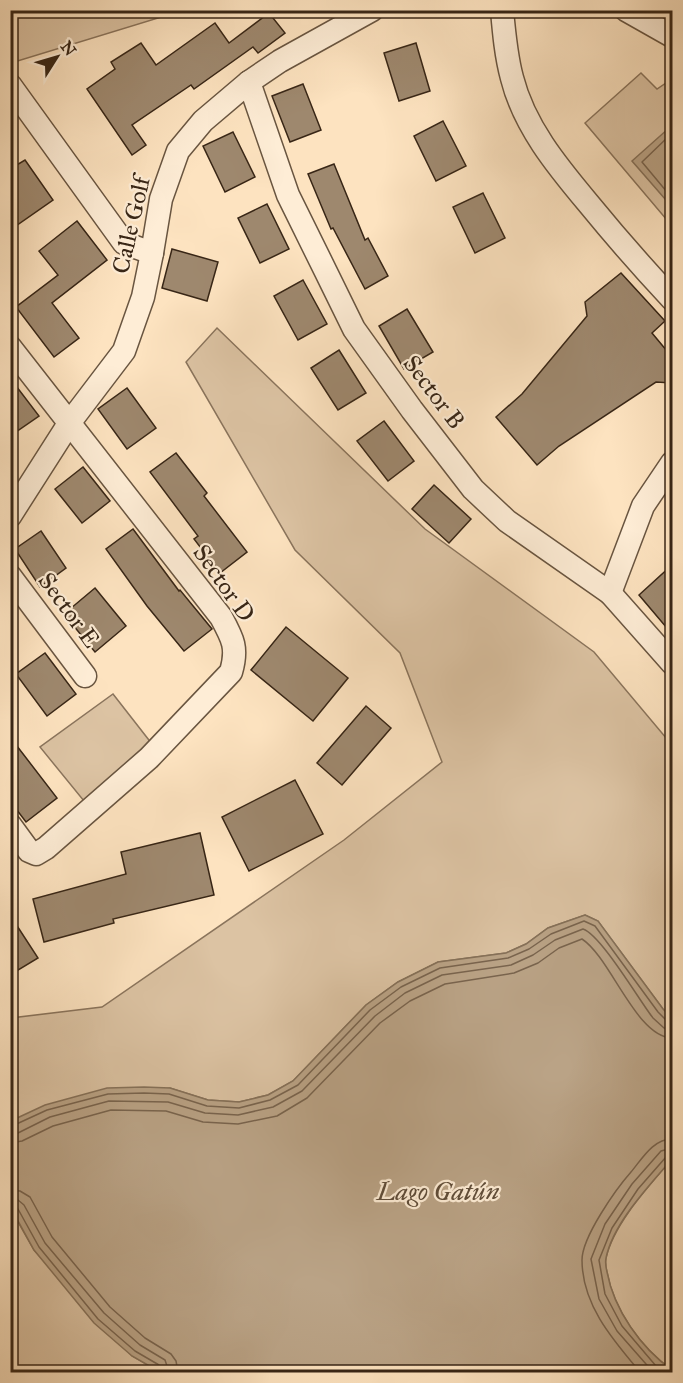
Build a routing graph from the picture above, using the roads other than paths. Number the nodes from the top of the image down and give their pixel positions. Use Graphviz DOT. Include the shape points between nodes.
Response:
graph roads {
  1 [pos="372,10"];
  2 [pos="502,10"];
  3 [pos="626,10"];
  4 [pos="672,36"];
  5 [pos="249,82"];
  6 [pos="10,85"];
  7 [pos="153,253"];
  8 [pos="672,299"];
  9 [pos="10,347"];
  10 [pos="70,422"];
  11 [pos="672,463"];
  12 [pos="10,516"];
  13 [pos="10,576"];
  14 [pos="610,593"];
  15 [pos="672,663"];
  16 [pos="84,676"];
  17 [pos="10,825"];
  1 -- 5 [label="street, Calle Golf"];
  2 -- 8 [label="street" via="512,80 546,151"];
  3 -- 4 [label="street"];
  5 -- 7 [label="street, Calle Golf" via="203,121 178,151 161,199"];
  5 -- 14 [label="street, Sector B" via="288,195 354,329 473,489 507,521"];
  6 -- 7 [label="street" via="124,243"];
  7 -- 10 [label="street, Calle Golf" via="124,351"];
  9 -- 10 [label="street, Sector D"];
  10 -- 12 [label="street, Calle Golf"];
  10 -- 17 [label="street, Sector D" via="221,617 233,639 235,656 231,672 149,758 46,848 36,854 29,851"];
  11 -- 14 [label="street" via="644,506"];
  13 -- 16 [label="street, Sector E"];
  14 -- 15 [label="street, Sector B"];
}
